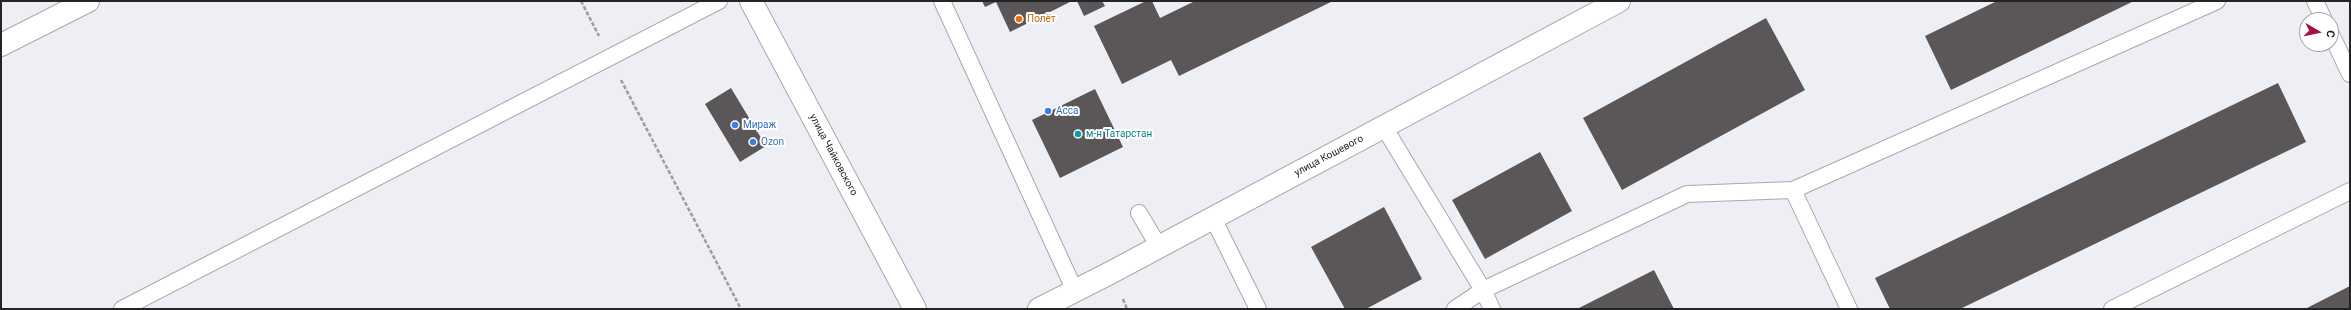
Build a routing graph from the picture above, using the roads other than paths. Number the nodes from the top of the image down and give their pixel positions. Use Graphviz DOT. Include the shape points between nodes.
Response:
graph roads {
  1 [pos="88,1"];
  2 [pos="720,1"];
  3 [pos="751,1"];
  4 [pos="942,1"];
  5 [pos="1619,1"];
  6 [pos="2217,1"];
  7 [pos="2315,1"];
  8 [pos="2320,12"];
  9 [pos="1,45"];
  10 [pos="2339,51"];
  11 [pos="2350,74"];
  12 [pos="1384,127"];
  13 [pos="1793,190"];
  14 [pos="2350,191"];
  15 [pos="1139,213"];
  16 [pos="1213,218"];
  17 [pos="1158,247"];
  18 [pos="1483,290"];
  19 [pos="1075,291"];
  20 [pos="122,309"];
  21 [pos="915,309"];
  22 [pos="1039,309"];
  23 [pos="1258,309"];
  24 [pos="1455,309"];
  25 [pos="1492,309"];
  26 [pos="1849,309"];
  27 [pos="2112,309"];
  1 -- 9 [label="street"];
  2 -- 20 [label="lane"];
  3 -- 21 [label="street, улица Чайковского"];
  4 -- 19 [label="lane"];
  5 -- 12 [label="street, улица Кошевого"];
  6 -- 13 [label="lane"];
  7 -- 8 [label="lane"];
  10 -- 11 [label="lane"];
  12 -- 16 [label="street, улица Кошевого"];
  12 -- 18 [label="lane"];
  13 -- 18 [label="lane" via="1687,194"];
  13 -- 26 [label="lane"];
  14 -- 27 [label="lane"];
  15 -- 17 [label="lane"];
  16 -- 17 [label="street, улица Кошевого"];
  16 -- 23 [label="lane"];
  17 -- 19 [label="street, улица Кошевого"];
  18 -- 24 [label="lane"];
  18 -- 25 [label="lane"];
  19 -- 22 [label="street, улица Кошевого"];
}
